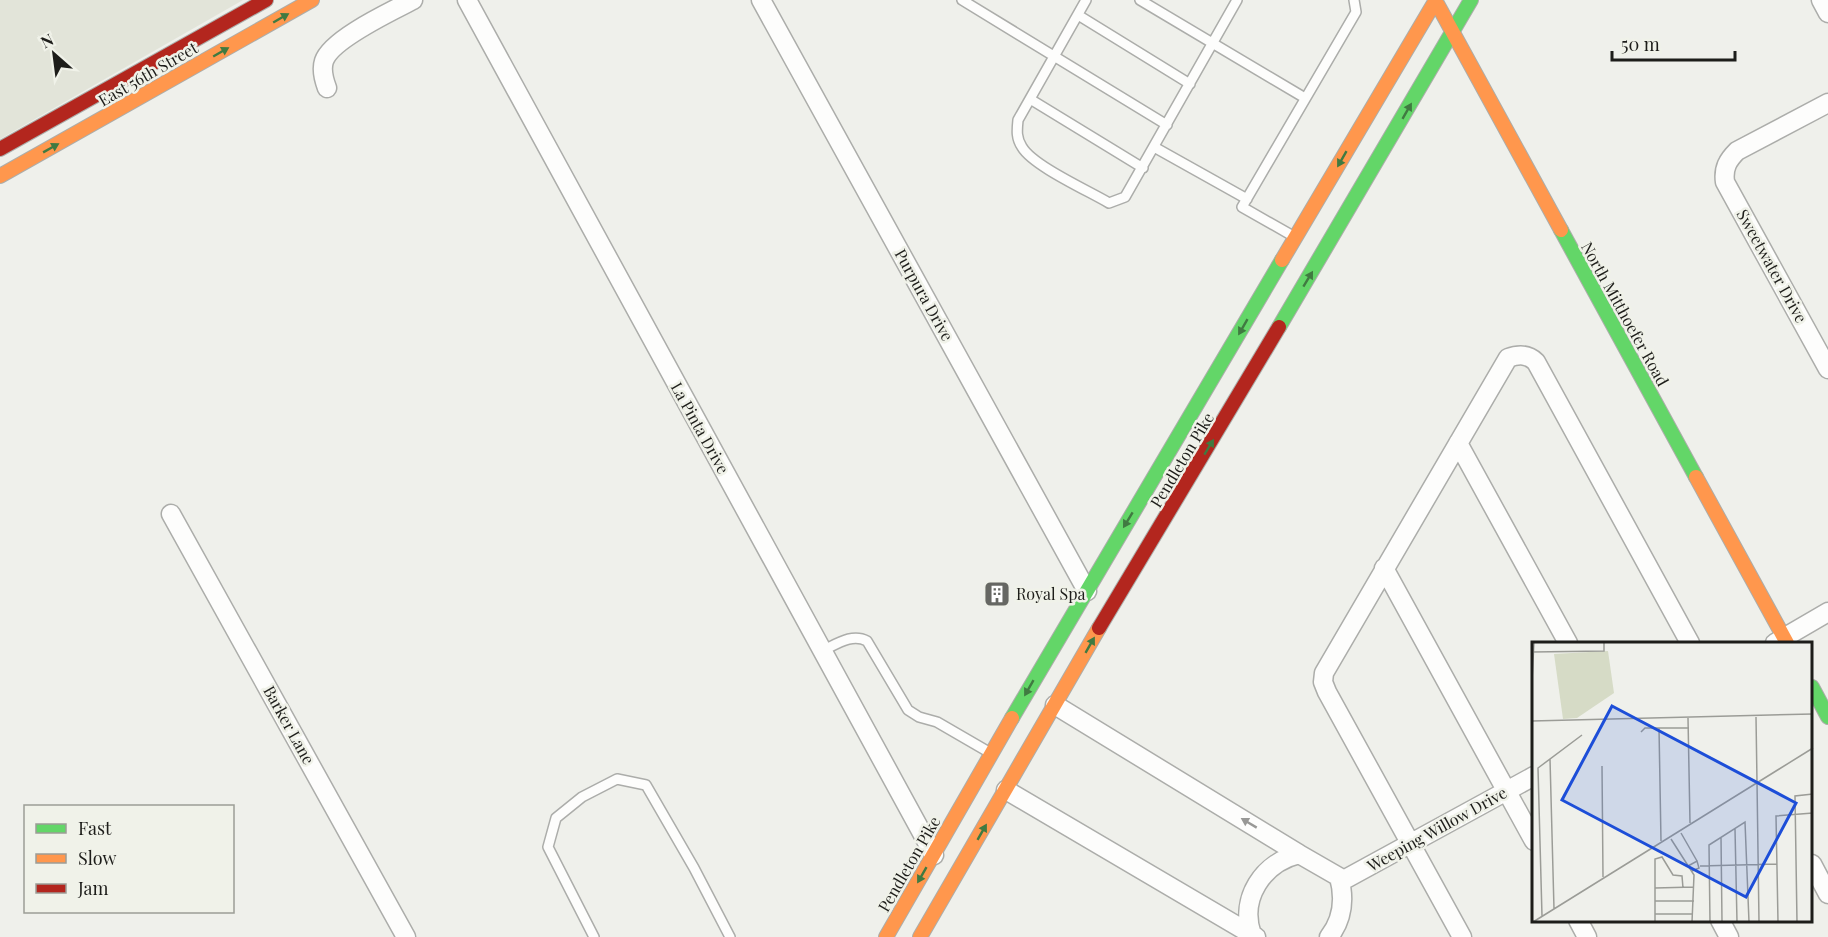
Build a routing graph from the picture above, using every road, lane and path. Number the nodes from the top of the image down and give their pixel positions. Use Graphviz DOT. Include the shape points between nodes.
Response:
graph roads {
  1 [pos="266,0"];
  2 [pos="312,0"];
  3 [pos="413,0"];
  4 [pos="467,0"];
  5 [pos="761,0"];
  6 [pos="962,0"];
  7 [pos="1086,0"];
  8 [pos="1140,0"];
  9 [pos="1354,0"];
  10 [pos="1435,0"];
  11 [pos="1471,0"];
  12 [pos="1821,0"];
  13 [pos="1234,1"];
  14 [pos="1828,13"];
  15 [pos="1078,15"];
  16 [pos="1453,32"];
  17 [pos="1213,44"];
  18 [pos="1055,56"];
  19 [pos="1190,84"];
  20 [pos="327,88"];
  21 [pos="1305,98"];
  22 [pos="1030,99"];
  23 [pos="1828,103"];
  24 [pos="1167,125"];
  25 [pos="4,147"];
  26 [pos="1154,147"];
  27 [pos="1143,168"];
  28 [pos="0,176"];
  29 [pos="1247,199"];
  30 [pos="1296,238"];
  31 [pos="1828,369"];
  32 [pos="1458,443"];
  33 [pos="171,514"];
  34 [pos="1384,568"];
  35 [pos="1087,591"];
  36 [pos="1828,612"];
  37 [pos="1782,641"];
  38 [pos="1567,642"];
  39 [pos="1689,642"];
  40 [pos="822,651"];
  41 [pos="1813,689"];
  42 [pos="1055,705"];
  43 [pos="1828,717"];
  44 [pos="991,753"];
  45 [pos="1532,777"];
  46 [pos="1006,790"];
  47 [pos="1507,791"];
  48 [pos="1532,837"];
  49 [pos="1410,843"];
  50 [pos="1299,854"];
  51 [pos="934,855"];
  52 [pos="1813,866"];
  53 [pos="1340,882"];
  54 [pos="1828,894"];
  55 [pos="1579,922"];
  56 [pos="1721,922"];
  57 [pos="1254,936"];
  58 [pos="406,937"];
  59 [pos="594,937"];
  60 [pos="730,937"];
  61 [pos="886,937"];
  62 [pos="920,937"];
  63 [pos="1329,937"];
  64 [pos="1462,937"];
  65 [pos="1587,937"];
  66 [pos="1729,937"];
  1 -- 25 [label="main road, East 56th Street"];
  28 -- 2 [label="main road, East 56th Street, one-way"];
  3 -- 20 [label="street" via="334,47 324,60"];
  4 -- 40 [label="street, La Pinta Drive"];
  5 -- 35 [label="street, Purpura Drive"];
  6 -- 18 [label="lane"];
  7 -- 15 [label="lane"];
  8 -- 17 [label="lane"];
  9 -- 21 [label="lane" via="1356,12"];
  10 -- 16 [label="main road, North Mitthoefer Road"];
  10 -- 30 [label="main road, Pendleton Pike, one-way"];
  11 -- 16 [label="main road, Pendleton Pike"];
  12 -- 14 [label="street"];
  13 -- 17 [label="lane"];
  15 -- 18 [label="lane"];
  15 -- 19 [label="lane"];
  16 -- 37 [label="main road, North Mitthoefer Road"];
  42 -- 16 [label="main road, Pendleton Pike, one-way"];
  17 -- 19 [label="lane"];
  17 -- 21 [label="lane"];
  18 -- 22 [label="lane"];
  18 -- 24 [label="lane"];
  19 -- 24 [label="lane"];
  21 -- 29 [label="lane"];
  22 -- 27 [label="lane"];
  22 -- 27 [label="lane" via="1018,120 1017,136 1023,149 1042,165 1109,203 1125,197"];
  23 -- 31 [label="street, Sweetwater Drive" via="1737,151 1724,172 1725,182"];
  24 -- 26 [label="lane"];
  26 -- 27 [label="lane"];
  26 -- 29 [label="lane"];
  29 -- 30 [label="lane" via="1242,207"];
  30 -- 35 [label="main road, Pendleton Pike, one-way"];
  32 -- 34 [label="street"];
  32 -- 38 [label="street"];
  32 -- 39 [label="street" via="1508,358 1522,355 1533,359"];
  33 -- 58 [label="street, Barker Lane"];
  34 -- 47 [label="street"];
  34 -- 49 [label="street" via="1327,666 1323,682"];
  35 -- 44 [label="main road, Pendleton Pike, one-way"];
  36 -- 37 [label="street"];
  40 -- 44 [label="lane" via="853,637 867,641 908,710"];
  40 -- 51 [label="street, La Pinta Drive"];
  41 -- 43 [label="main road"];
  42 -- 46 [label="main road, Pendleton Pike"];
  50 -- 42 [label="street, one-way"];
  44 -- 51 [label="main road, Pendleton Pike"];
  45 -- 47 [label="street, Weeping Willow Drive"];
  46 -- 57 [label="street"];
  62 -- 46 [label="main road, Pendleton Pike, one-way"];
  47 -- 48 [label="street"];
  47 -- 49 [label="street, Weeping Willow Drive"];
  49 -- 53 [label="street, Weeping Willow Drive"];
  49 -- 64 [label="street"];
  50 -- 53 [label="street"];
  50 -- 57 [label="street" via="1275,864 1260,878 1249,909"];
  51 -- 61 [label="main road, Pendleton Pike, one-way"];
  52 -- 54 [label="street"];
  53 -- 63 [label="street" via="1341,914"];
  55 -- 65 [label="street"];
  56 -- 66 [label="street"];
  59 -- 60 [label="lane" via="548,847 556,818 582,797 617,779 645,785"];
}
